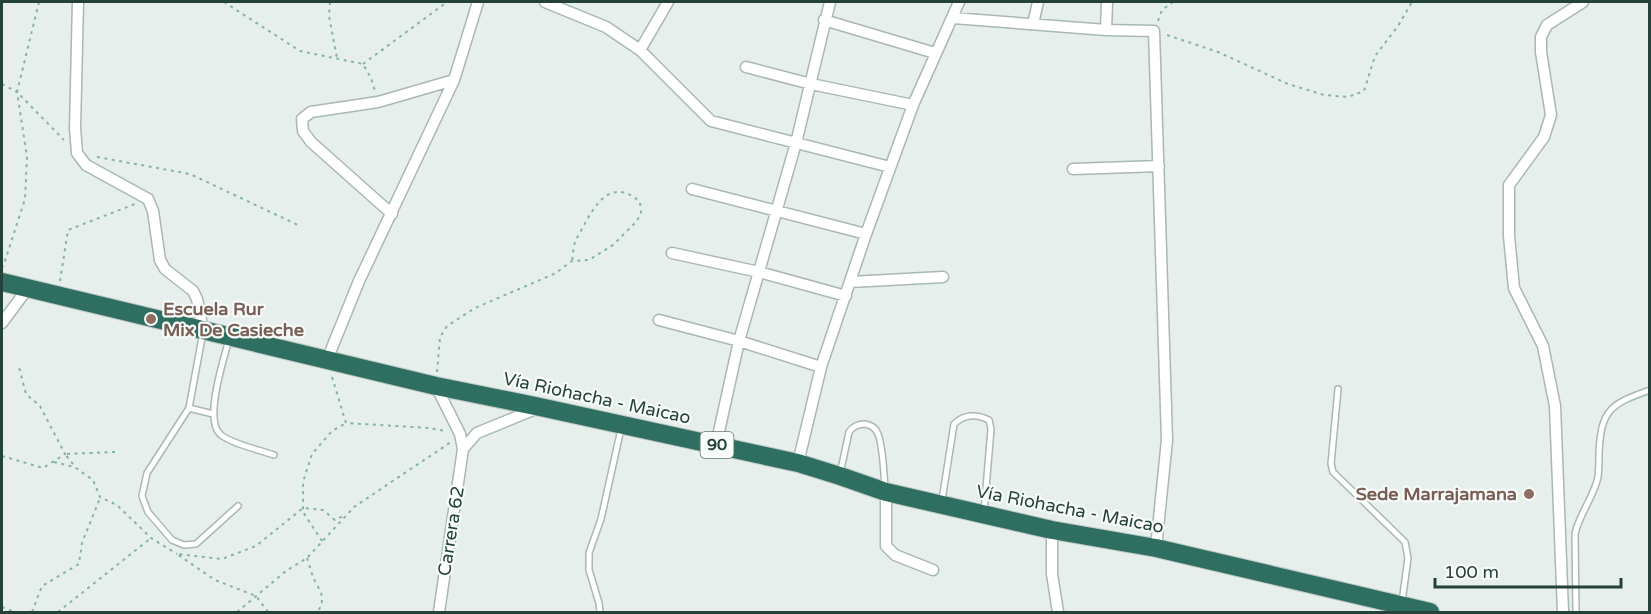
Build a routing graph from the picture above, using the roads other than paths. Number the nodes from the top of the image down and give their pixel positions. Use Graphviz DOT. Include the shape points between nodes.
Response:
graph roads {
  1 [pos="78,2"];
  2 [pos="478,2"];
  3 [pos="545,2"];
  4 [pos="668,2"];
  5 [pos="830,2"];
  6 [pos="960,2"];
  7 [pos="1038,2"];
  8 [pos="1107,2"];
  9 [pos="1583,2"];
  10 [pos="953,18"];
  11 [pos="824,20"];
  12 [pos="1033,24"];
  13 [pos="1106,30"];
  14 [pos="640,50"];
  15 [pos="935,53"];
  16 [pos="746,67"];
  17 [pos="454,80"];
  18 [pos="811,84"];
  19 [pos="913,105"];
  20 [pos="796,143"];
  21 [pos="1159,166"];
  22 [pos="890,167"];
  23 [pos="1073,169"];
  24 [pos="692,189"];
  25 [pos="775,211"];
  26 [pos="392,214"];
  27 [pos="866,234"];
  28 [pos="672,253"];
  29 [pos="759,272"];
  30 [pos="943,277"];
  31 [pos="2,282"];
  32 [pos="850,282"];
  33 [pos="28,288"];
  34 [pos="846,296"];
  35 [pos="659,320"];
  36 [pos="2,323"];
  37 [pos="203,331"];
  38 [pos="230,337"];
  39 [pos="739,341"];
  40 [pos="327,360"];
  41 [pos="821,367"];
  42 [pos="436,386"];
  43 [pos="1338,389"];
  44 [pos="1650,390"];
  45 [pos="540,407"];
  46 [pos="189,408"];
  47 [pos="213,414"];
  48 [pos="622,424"];
  49 [pos="716,445"];
  50 [pos="464,449"];
  51 [pos="274,455"];
  52 [pos="798,463"];
  53 [pos="840,476"];
  54 [pos="886,492"];
  55 [pos="942,504"];
  56 [pos="238,507"];
  57 [pos="984,514"];
  58 [pos="1052,530"];
  59 [pos="1156,548"];
  60 [pos="933,570"];
  61 [pos="1401,606"];
  62 [pos="439,612"];
  63 [pos="600,612"];
  64 [pos="1058,612"];
  65 [pos="1430,612"];
  66 [pos="1563,612"];
  67 [pos="1576,612"];
  1 -- 37 [label="street" via="77,153 86,165 147,199 153,211 160,260 165,269 193,291"];
  2 -- 17 [label="street"];
  3 -- 14 [label="street" via="606,27"];
  4 -- 14 [label="street"];
  5 -- 11 [label="street"];
  6 -- 10 [label="street"];
  7 -- 12 [label="street"];
  8 -- 13 [label="street"];
  9 -- 66 [label="street" via="1547,25 1541,36 1551,116 1545,137 1509,185 1514,288 1543,346 1555,406"];
  10 -- 12 [label="street"];
  10 -- 15 [label="street"];
  11 -- 15 [label="street"];
  11 -- 18 [label="street"];
  12 -- 13 [label="street"];
  13 -- 21 [label="street" via="1154,31"];
  14 -- 20 [label="street" via="711,121"];
  15 -- 19 [label="street"];
  16 -- 18 [label="street"];
  17 -- 26 [label="street"];
  17 -- 26 [label="street" via="378,102 311,112 302,119 303,131 311,142"];
  18 -- 19 [label="street"];
  18 -- 20 [label="street"];
  19 -- 22 [label="street"];
  20 -- 22 [label="street"];
  20 -- 25 [label="street"];
  21 -- 23 [label="street"];
  21 -- 59 [label="street" via="1167,440"];
  22 -- 27 [label="street"];
  24 -- 25 [label="street"];
  25 -- 27 [label="street"];
  25 -- 29 [label="street"];
  26 -- 40 [label="street"];
  27 -- 32 [label="street"];
  28 -- 29 [label="street"];
  29 -- 34 [label="street"];
  29 -- 39 [label="street"];
  30 -- 32 [label="street"];
  31 -- 33 [label="highway, Vía Riohacha - Maicao / 90"];
  32 -- 34 [label="street"];
  33 -- 36 [label="street"];
  33 -- 37 [label="highway, Vía Riohacha - Maicao / 90"];
  34 -- 41 [label="street"];
  35 -- 39 [label="street"];
  37 -- 38 [label="highway, Vía Riohacha - Maicao / 90"];
  37 -- 46 [label="lane"];
  38 -- 40 [label="highway, Vía Riohacha - Maicao / 90"];
  38 -- 47 [label="lane"];
  39 -- 41 [label="street"];
  39 -- 49 [label="street"];
  40 -- 42 [label="highway, Vía Riohacha - Maicao / 90"];
  41 -- 52 [label="street"];
  42 -- 45 [label="highway, Vía Riohacha - Maicao / 90"];
  42 -- 50 [label="street, Carrera 62"];
  43 -- 61 [label="lane" via="1333,472 1405,542 1408,558"];
  44 -- 67 [label="lane" via="1624,399 1604,420 1598,477 1575,534"];
  45 -- 48 [label="highway, Vía Riohacha - Maicao / 90"];
  45 -- 50 [label="street" via="477,433"];
  46 -- 47 [label="lane"];
  46 -- 56 [label="lane" via="147,473 142,496 148,512 172,540 184,545 196,544"];
  47 -- 51 [label="lane" via="216,430 222,437"];
  48 -- 49 [label="highway, Vía Riohacha - Maicao / 90"];
  48 -- 63 [label="lane" via="601,519 589,554"];
  49 -- 52 [label="highway, Vía Riohacha - Maicao / 90"];
  50 -- 62 [label="street, Carrera 62"];
  52 -- 53 [label="highway, Vía Riohacha - Maicao / 90"];
  53 -- 54 [label="highway, Vía Riohacha - Maicao / 90"];
  53 -- 54 [label="lane" via="849,432 861,424 869,425 877,430"];
  54 -- 55 [label="highway, Vía Riohacha - Maicao / 90"];
  54 -- 60 [label="street" via="886,546 895,555"];
  55 -- 57 [label="highway, Vía Riohacha - Maicao / 90"];
  55 -- 57 [label="lane" via="954,424 961,417 980,415 989,420 991,429"];
  57 -- 58 [label="highway, Vía Riohacha - Maicao / 90"];
  58 -- 59 [label="highway, Vía Riohacha - Maicao / 90"];
  58 -- 64 [label="street" via="1052,574"];
  59 -- 61 [label="highway, Vía Riohacha - Maicao / 90"];
  61 -- 65 [label="highway, Vía Riohacha - Maicao / 90"];
}
